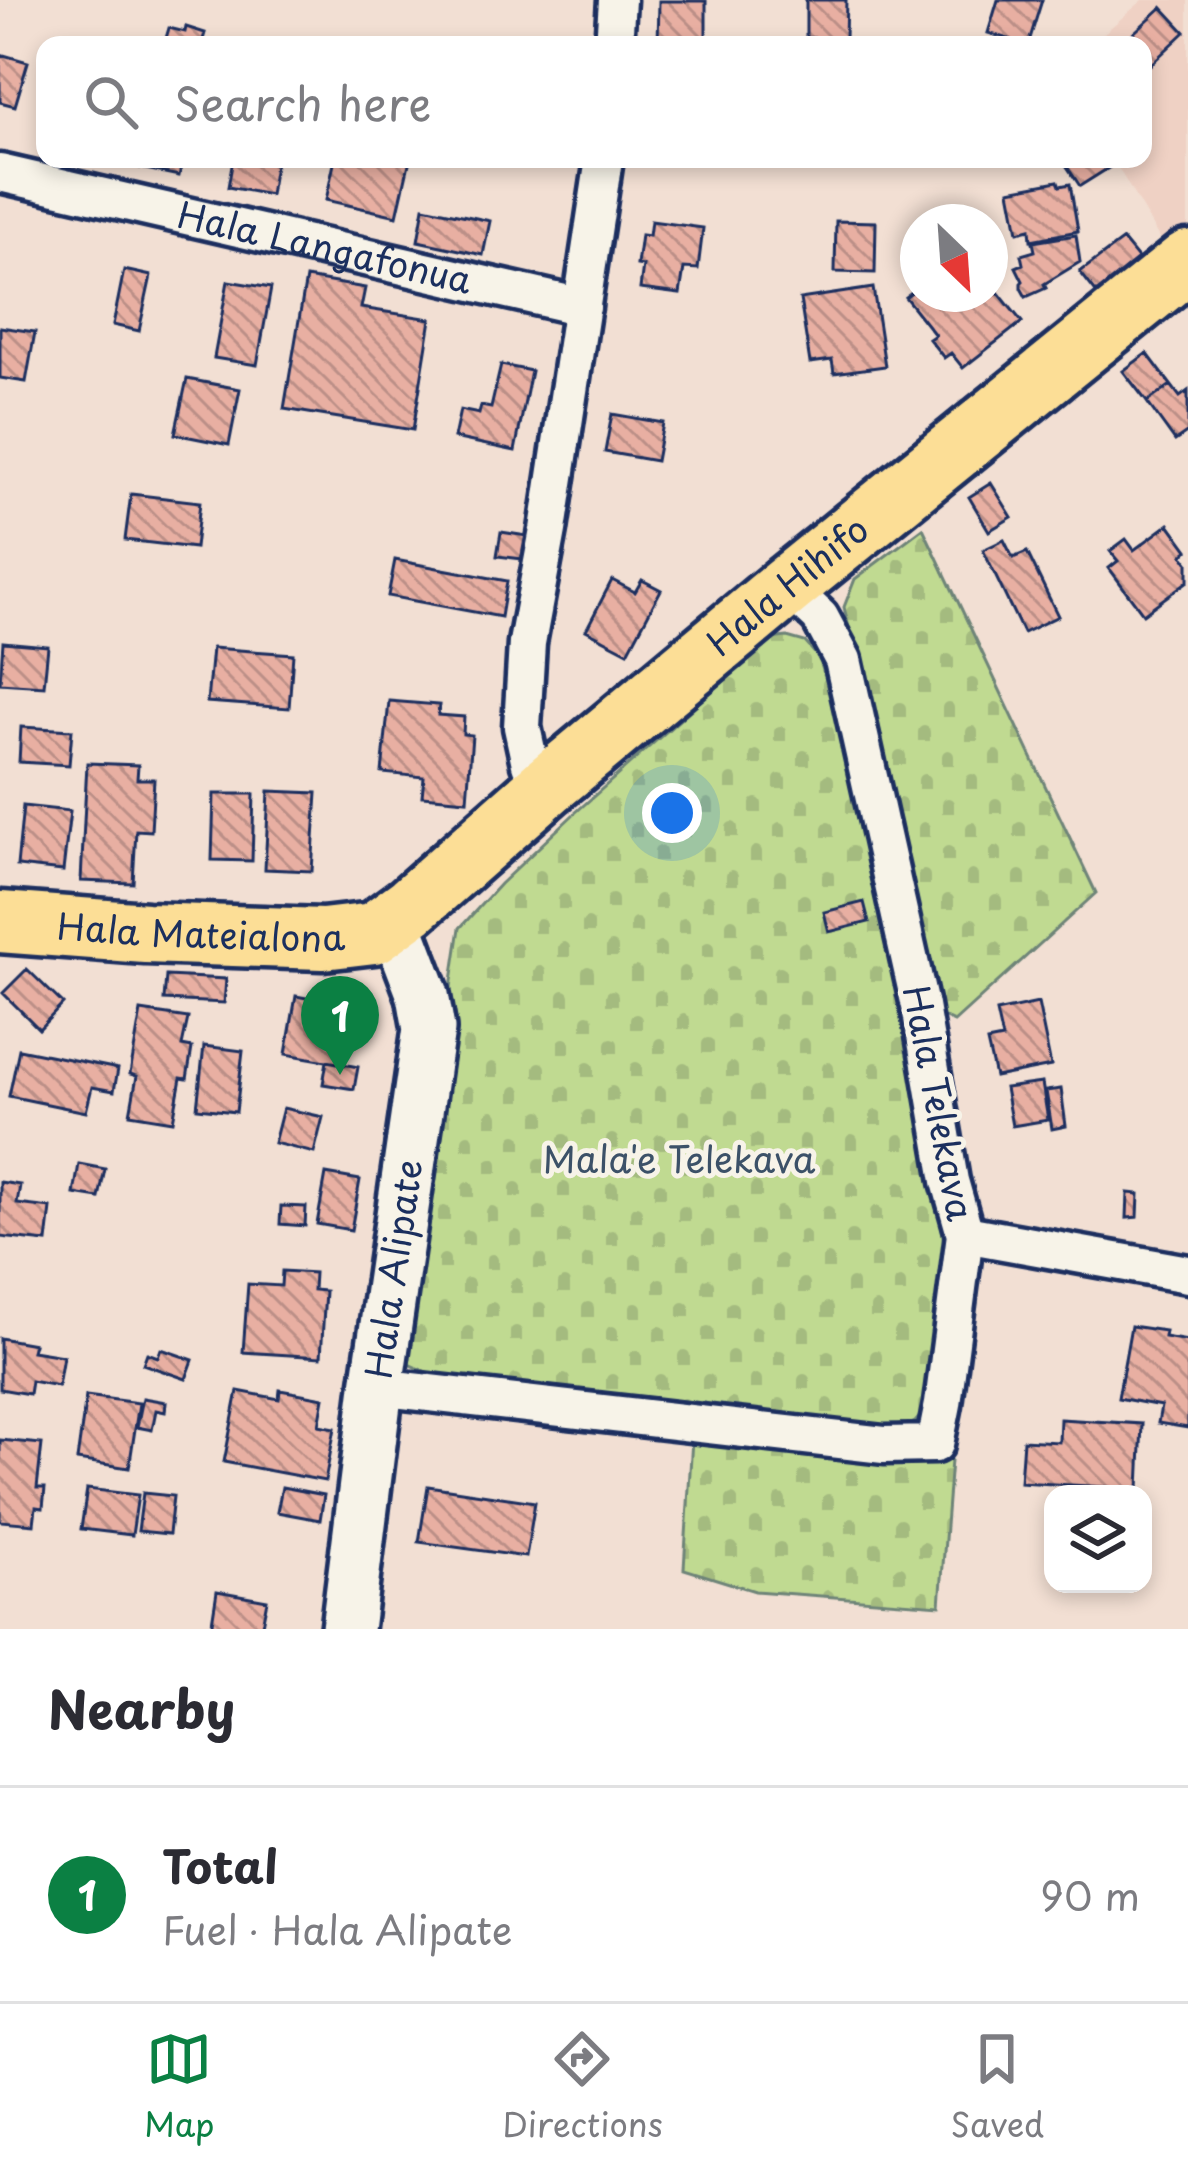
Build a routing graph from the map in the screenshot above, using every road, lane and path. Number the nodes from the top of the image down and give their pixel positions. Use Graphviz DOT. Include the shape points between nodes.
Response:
graph roads {
  1 [pos="616,0"];
  2 [pos="614,36"];
  3 [pos="603,168"];
  4 [pos="0,172"];
  5 [pos="1188,261"];
  6 [pos="582,307"];
  7 [pos="787,586"];
  8 [pos="547,786"];
  9 [pos="393,916"];
  10 [pos="0,922"];
  11 [pos="965,1234"];
  12 [pos="1188,1274"];
  13 [pos="376,1388"];
  14 [pos="347,1629"];
  1 -- 2 [label="street"];
  3 -- 6 [label="street"];
  4 -- 6 [label="street, Hala Langafonua"];
  5 -- 7 [label="main road, Hala Hihifo"];
  6 -- 8 [label="street" via="527,643 522,728 530,764"];
  7 -- 8 [label="main road, Hala Hihifo"];
  7 -- 11 [label="street, Hala Telekava" via="820,617 843,660"];
  8 -- 9 [label="main road, Hala Hihifo"];
  9 -- 10 [label="main road, Hala Mateialona" via="374,933 323,939"];
  9 -- 13 [label="street, Hala Alipate" via="429,1029"];
  11 -- 12 [label="street"];
  11 -- 13 [label="street, Hala Telekava" via="934,1444"];
  13 -- 14 [label="street, Hala Alipate"];
}
